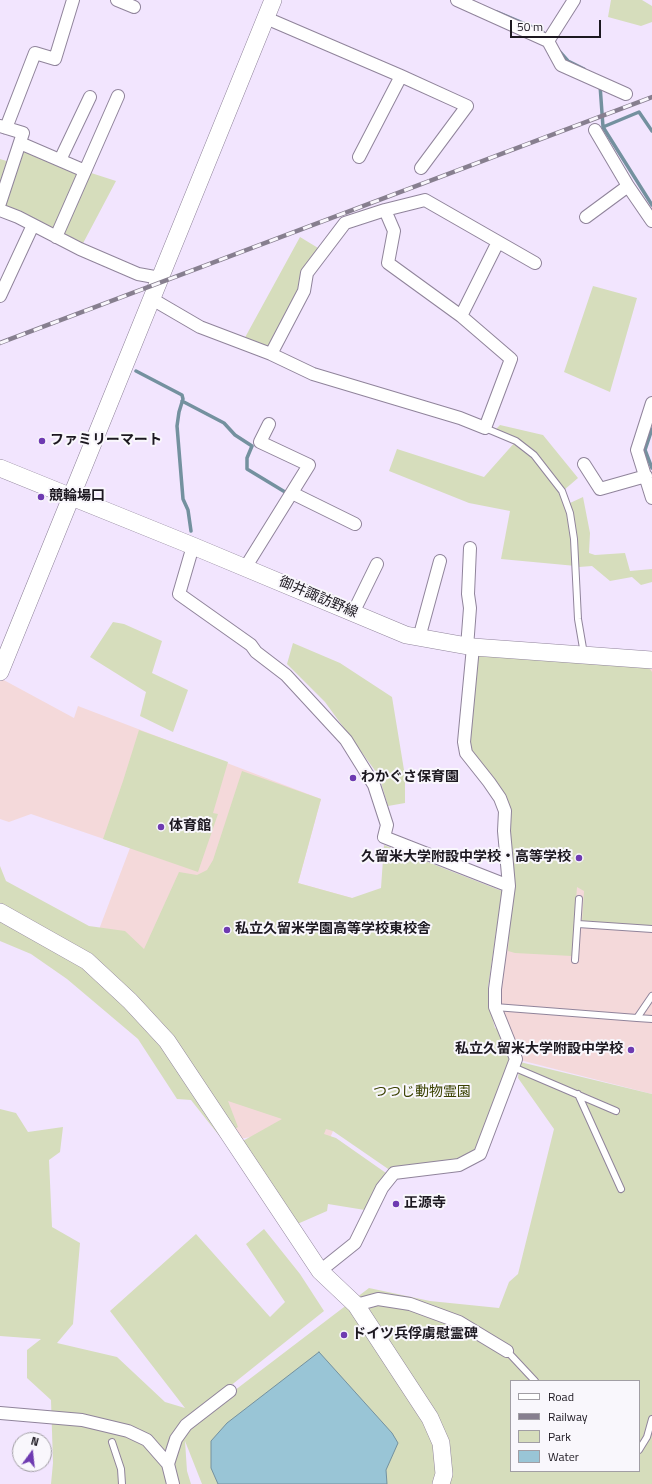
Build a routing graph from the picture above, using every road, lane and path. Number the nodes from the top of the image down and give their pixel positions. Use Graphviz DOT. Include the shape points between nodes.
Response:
graph roads {
  1 [pos="73,0"];
  2 [pos="118,0"];
  3 [pos="273,0"];
  4 [pos="457,0"];
  5 [pos="574,0"];
  6 [pos="134,7"];
  7 [pos="266,18"];
  8 [pos="548,41"];
  9 [pos="401,76"];
  10 [pos="626,94"];
  11 [pos="118,96"];
  12 [pos="90,97"];
  13 [pos="3,127"];
  14 [pos="595,130"];
  15 [pos="20,143"];
  16 [pos="359,157"];
  17 [pos="60,160"];
  18 [pos="421,168"];
  19 [pos="85,171"];
  20 [pos="628,186"];
  21 [pos="0,203"];
  22 [pos="0,210"];
  23 [pos="385,210"];
  24 [pos="586,217"];
  25 [pos="652,221"];
  26 [pos="32,225"];
  27 [pos="56,237"];
  28 [pos="498,242"];
  29 [pos="535,263"];
  30 [pos="160,278"];
  31 [pos="0,296"];
  32 [pos="152,299"];
  33 [pos="461,316"];
  34 [pos="271,354"];
  35 [pos="652,403"];
  36 [pos="269,424"];
  37 [pos="485,428"];
  38 [pos="584,464"];
  39 [pos="0,468"];
  40 [pos="646,476"];
  41 [pos="292,492"];
  42 [pos="71,498"];
  43 [pos="652,498"];
  44 [pos="355,524"];
  45 [pos="194,546"];
  46 [pos="470,548"];
  47 [pos="440,561"];
  48 [pos="377,564"];
  49 [pos="245,568"];
  50 [pos="353,613"];
  51 [pos="419,638"];
  52 [pos="470,647"];
  53 [pos="584,654"];
  54 [pos="652,660"];
  55 [pos="0,672"];
  56 [pos="509,886"];
  57 [pos="579,899"];
  58 [pos="0,912"];
  59 [pos="578,924"];
  60 [pos="652,929"];
  61 [pos="575,960"];
  62 [pos="652,996"];
  63 [pos="495,1007"];
  64 [pos="637,1018"];
  65 [pos="652,1019"];
  66 [pos="513,1067"];
  67 [pos="578,1094"];
  68 [pos="616,1111"];
  69 [pos="622,1189"];
  70 [pos="320,1271"];
  71 [pos="356,1305"];
  72 [pos="507,1351"];
  73 [pos="534,1380"];
  74 [pos="230,1391"];
  75 [pos="0,1413"];
  76 [pos="652,1419"];
  77 [pos="112,1442"];
  78 [pos="640,1448"];
  79 [pos="168,1464"];
  80 [pos="122,1484"];
  81 [pos="173,1484"];
  82 [pos="441,1484"];
  1 -- 13 [label="street" via="55,59 35,53"];
  2 -- 6 [label="street"];
  3 -- 7 [label="street"];
  4 -- 8 [label="street"];
  5 -- 8 [label="street"];
  7 -- 9 [label="street"];
  7 -- 30 [label="street"];
  8 -- 10 [label="street" via="561,65"];
  9 -- 16 [label="street"];
  9 -- 18 [label="street" via="467,106"];
  11 -- 19 [label="street"];
  12 -- 17 [label="street"];
  13 -- 15 [label="street" via="23,133"];
  14 -- 20 [label="street"];
  15 -- 17 [label="street"];
  15 -- 21 [label="street"];
  17 -- 19 [label="street"];
  19 -- 27 [label="street"];
  20 -- 24 [label="street"];
  20 -- 25 [label="street"];
  22 -- 26 [label="street"];
  23 -- 28 [label="street" via="425,200"];
  23 -- 33 [label="street" via="394,231 388,263"];
  23 -- 34 [label="street" via="345,223 307,273 304,292"];
  26 -- 27 [label="street"];
  26 -- 31 [label="street"];
  27 -- 30 [label="street" via="138,274"];
  28 -- 29 [label="street"];
  28 -- 33 [label="street"];
  30 -- 32 [label="street"];
  32 -- 34 [label="street" via="200,327"];
  32 -- 42 [label="street"];
  33 -- 37 [label="street" via="512,359"];
  34 -- 37 [label="street" via="313,374 460,418"];
  35 -- 40 [label="street" via="637,450"];
  36 -- 41 [label="street" via="260,442 309,465"];
  37 -- 53 [label="lane" via="516,441 534,455 562,491 570,513 574,539 578,619"];
  38 -- 40 [label="street" via="600,489"];
  39 -- 42 [label="street, 御井諏訪野線"];
  40 -- 43 [label="street"];
  41 -- 44 [label="street"];
  41 -- 49 [label="street"];
  42 -- 45 [label="street, 御井諏訪野線"];
  42 -- 55 [label="street"];
  45 -- 49 [label="street, 御井諏訪野線"];
  45 -- 56 [label="street" via="179,594 251,645 256,652 286,675 346,740 374,785 387,825 384,837"];
  46 -- 52 [label="street"];
  47 -- 51 [label="street"];
  48 -- 50 [label="street"];
  49 -- 50 [label="street, 御井諏訪野線"];
  50 -- 51 [label="street, 御井諏訪野線"];
  51 -- 52 [label="street, 御井諏訪野線"];
  52 -- 53 [label="street, 御井諏訪野線"];
  52 -- 56 [label="street" via="464,742 466,753 500,798 505,811 504,831"];
  53 -- 54 [label="street, 御井諏訪野線"];
  56 -- 63 [label="street" via="495,989"];
  57 -- 59 [label="lane"];
  58 -- 70 [label="street" via="86,961 130,1001 167,1041"];
  59 -- 60 [label="lane"];
  59 -- 61 [label="lane"];
  62 -- 64 [label="lane"];
  63 -- 64 [label="lane"];
  63 -- 66 [label="street" via="516,1059"];
  64 -- 65 [label="lane"];
  66 -- 67 [label="lane"];
  66 -- 70 [label="street" via="480,1154 459,1165 394,1173 382,1188 355,1243"];
  67 -- 68 [label="lane"];
  67 -- 69 [label="lane"];
  70 -- 71 [label="street"];
  71 -- 72 [label="street" via="378,1299 410,1304 459,1322"];
  71 -- 82 [label="street" via="430,1418 441,1443 444,1474"];
  72 -- 73 [label="lane"];
  74 -- 79 [label="street" via="186,1425 176,1439"];
  75 -- 79 [label="street" via="82,1420 128,1431 146,1440"];
  76 -- 78 [label="lane" via="647,1437"];
  77 -- 80 [label="lane" via="121,1470"];
  79 -- 81 [label="street"];
}
